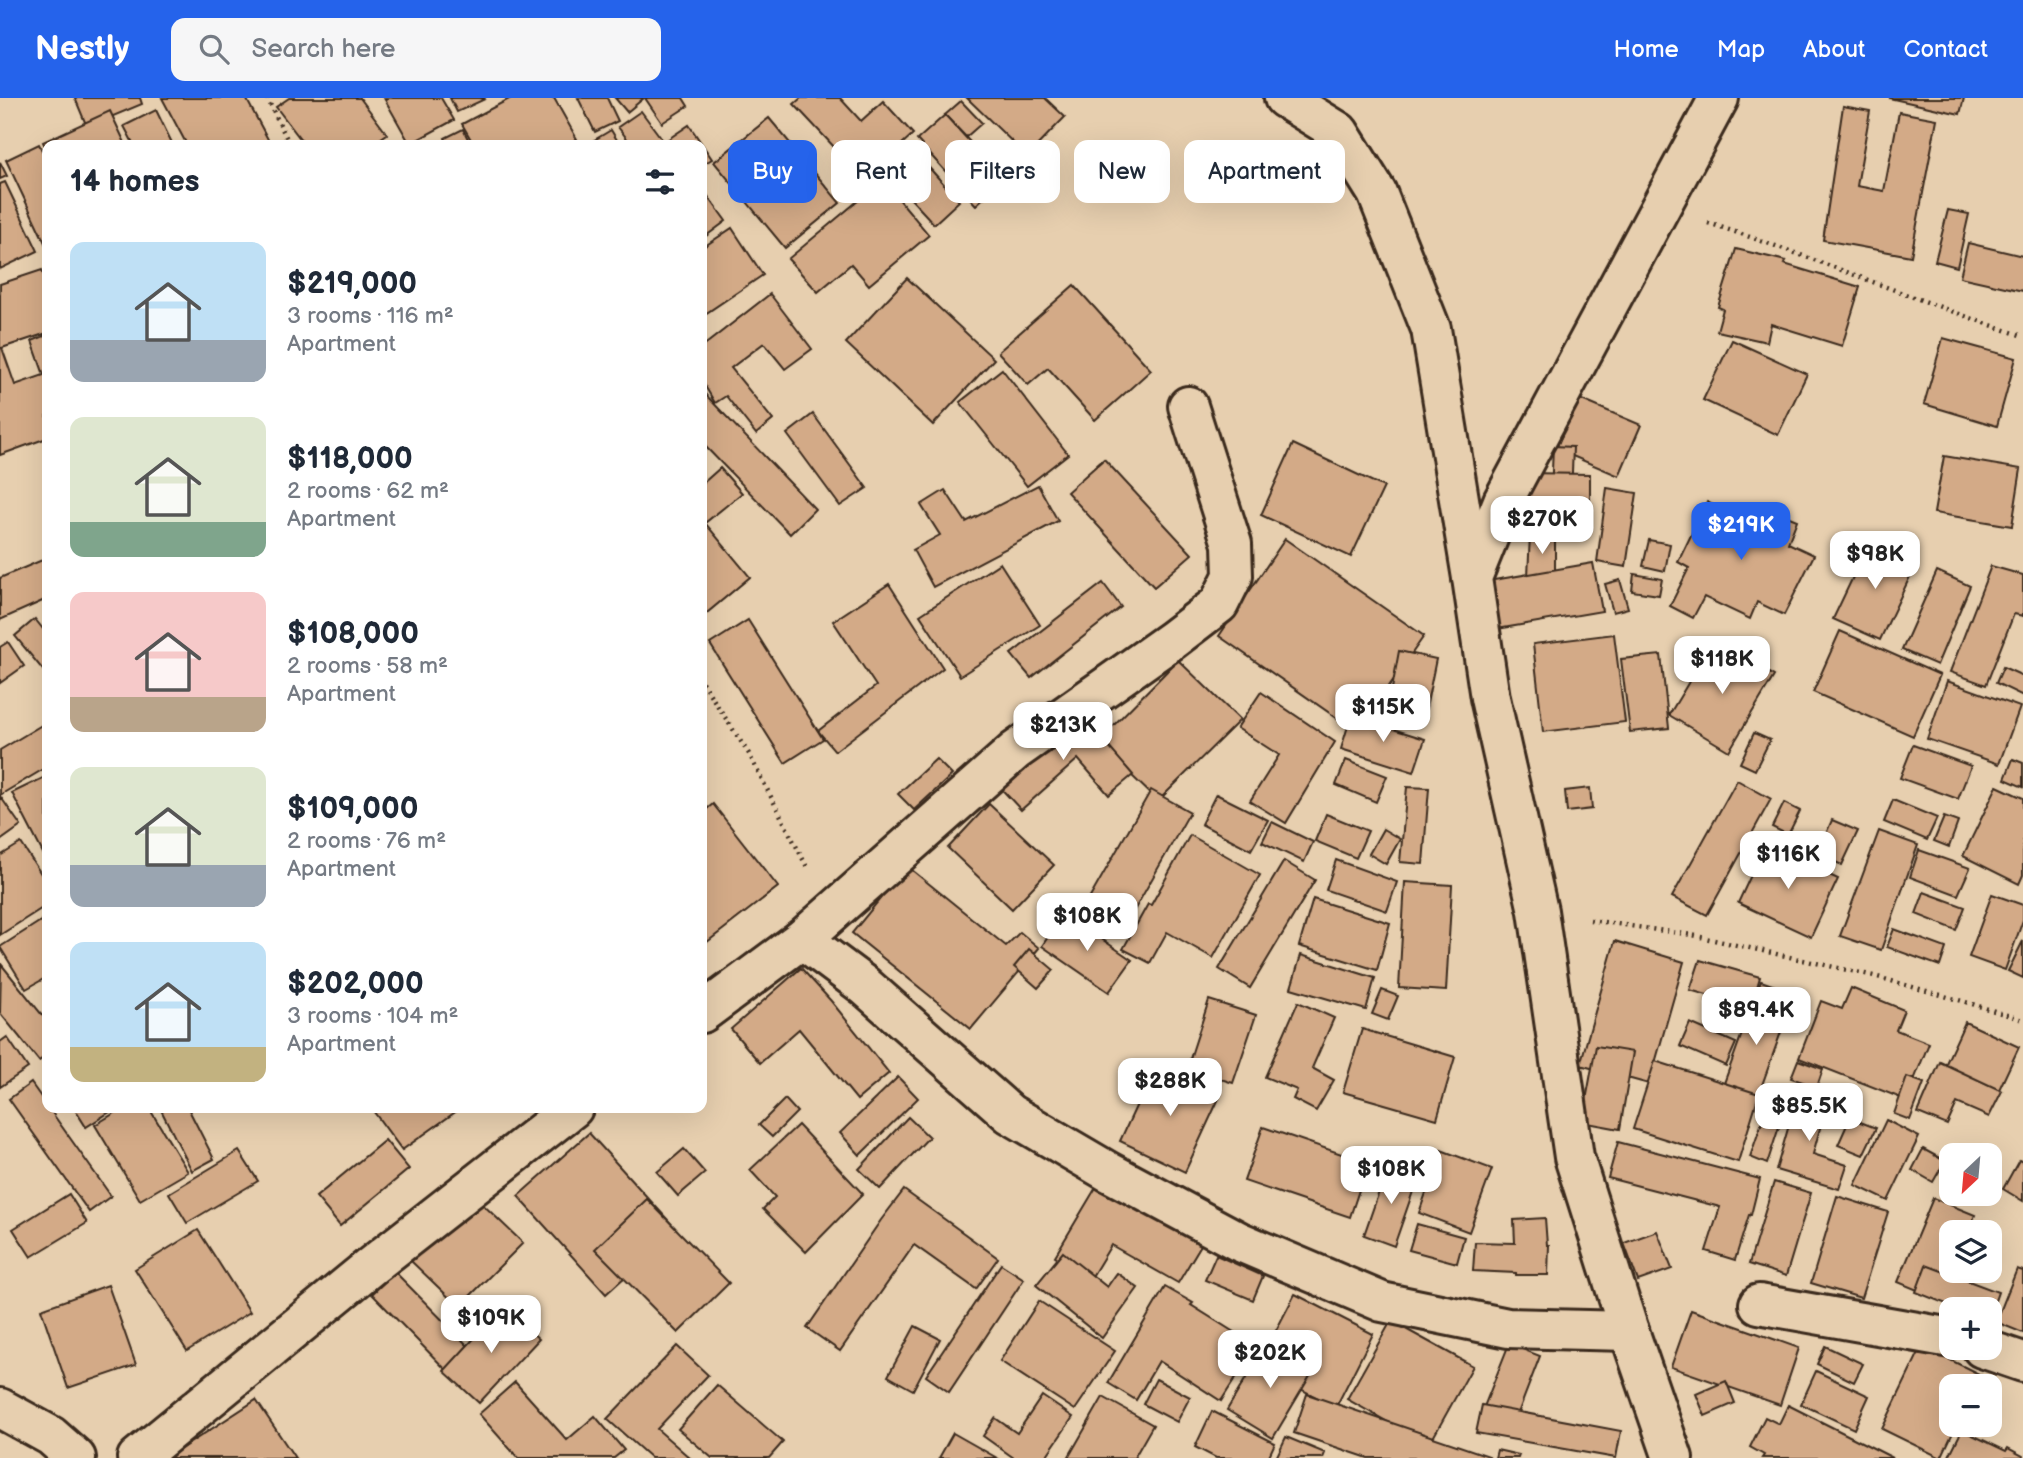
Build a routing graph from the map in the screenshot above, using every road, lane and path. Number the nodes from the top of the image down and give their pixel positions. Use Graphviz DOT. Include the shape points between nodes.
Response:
graph roads {
  1 [pos="267,98"];
  2 [pos="1284,98"];
  3 [pos="1719,98"];
  4 [pos="288,140"];
  5 [pos="1661,207"];
  6 [pos="2023,336"];
  7 [pos="1188,406"];
  8 [pos="1472,578"];
  9 [pos="707,690"];
  10 [pos="1538,911"];
  11 [pos="830,914"];
  12 [pos="802,939"];
  13 [pos="707,1009"];
  14 [pos="2023,1020"];
  15 [pos="567,1113"];
  16 [pos="1759,1304"];
  17 [pos="1629,1331"];
  18 [pos="1939,1336"];
  19 [pos="2002,1355"];
  20 [pos="2023,1362"];
  21 [pos="0,1408"];
  22 [pos="76,1458"];
  23 [pos="137,1458"];
  24 [pos="1673,1458"];
  1 -- 4 [label="path"];
  2 -- 8 [label="street" via="1339,132 1377,193 1431,329"];
  3 -- 5 [label="street"];
  5 -- 6 [label="path"];
  5 -- 8 [label="street" via="1503,501"];
  7 -- 11 [label="street" via="1231,544 1233,576 1219,604 1014,751"];
  8 -- 10 [label="street" via="1490,698"];
  9 -- 11 [label="path" via="749,754"];
  10 -- 14 [label="path" via="1692,935 1874,976"];
  10 -- 17 [label="street" via="1574,1157"];
  11 -- 12 [label="street"];
  12 -- 13 [label="street"];
  12 -- 17 [label="street" via="865,986 1010,1114 1238,1241 1382,1302 1508,1328"];
  15 -- 23 [label="street"];
  16 -- 18 [label="street"];
  17 -- 24 [label="street"];
  19 -- 20 [label="street"];
  21 -- 22 [label="street" via="51,1436"];
}
